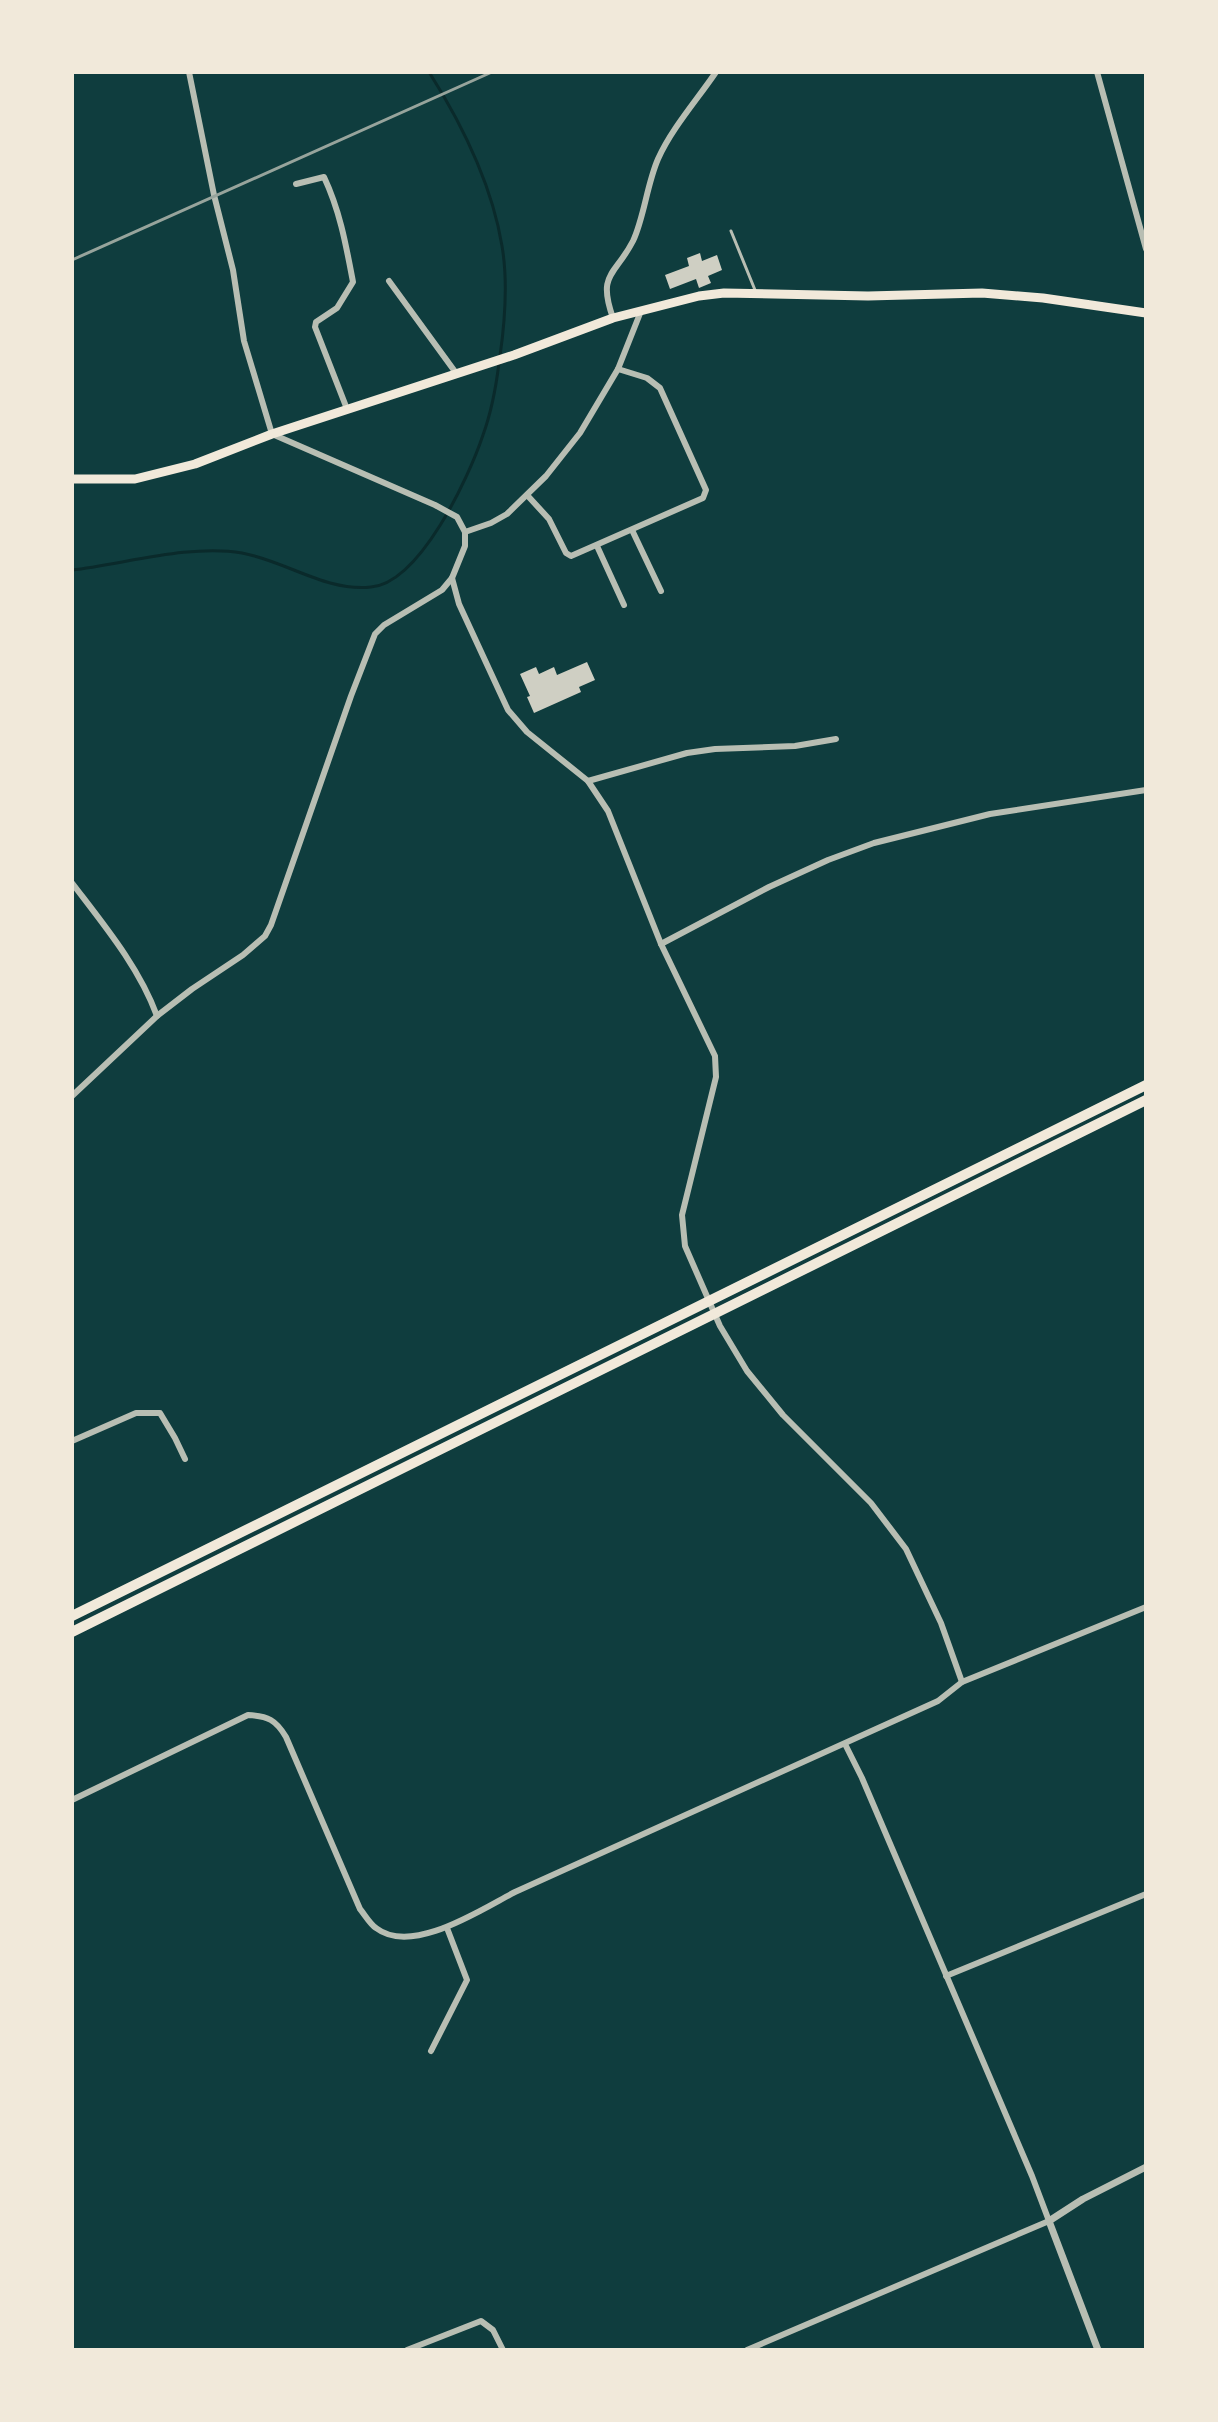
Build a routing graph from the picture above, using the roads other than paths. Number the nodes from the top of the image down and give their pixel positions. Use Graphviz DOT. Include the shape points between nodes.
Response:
graph roads {
  1 [pos="189,72"];
  2 [pos="716,72"];
  3 [pos="1097,72"];
  4 [pos="296,184"];
  5 [pos="731,231"];
  6 [pos="1146,249"];
  7 [pos="389,281"];
  8 [pos="756,294"];
  9 [pos="641,311"];
  10 [pos="1146,313"];
  11 [pos="613,318"];
  12 [pos="618,369"];
  13 [pos="456,373"];
  14 [pos="347,409"];
  15 [pos="272,434"];
  16 [pos="72,479"];
  17 [pos="527,495"];
  18 [pos="632,530"];
  19 [pos="465,532"];
  20 [pos="597,546"];
  21 [pos="452,578"];
  22 [pos="661,591"];
  23 [pos="624,605"];
  24 [pos="836,739"];
  25 [pos="588,781"];
  26 [pos="1146,790"];
  27 [pos="72,883"];
  28 [pos="661,944"];
  29 [pos="157,1016"];
  30 [pos="1146,1085"];
  31 [pos="72,1096"];
  32 [pos="1146,1100"];
  33 [pos="72,1441"];
  34 [pos="185,1459"];
  35 [pos="1146,1607"];
  36 [pos="72,1616"];
  37 [pos="72,1632"];
  38 [pos="962,1682"];
  39 [pos="845,1744"];
  40 [pos="72,1800"];
  41 [pos="1146,1894"];
  42 [pos="447,1928"];
  43 [pos="946,1976"];
  44 [pos="431,2051"];
  45 [pos="1146,2167"];
  46 [pos="1049,2221"];
  47 [pos="407,2350"];
  48 [pos="503,2350"];
  49 [pos="747,2350"];
  50 [pos="1098,2350"];
  1 -- 15 [label="street" via="244,341"];
  2 -- 11 [label="street" via="659,158 633,241 611,271 606,285"];
  3 -- 6 [label="street"];
  4 -- 14 [label="street" via="324,177 346,241 353,282 337,308 315,327"];
  5 -- 8 [label="lane"];
  7 -- 13 [label="street"];
  8 -- 9 [label="main road" via="699,296"];
  8 -- 10 [label="main road" via="982,293"];
  9 -- 11 [label="main road"];
  9 -- 12 [label="street"];
  11 -- 13 [label="main road"];
  12 -- 17 [label="street" via="580,433"];
  12 -- 18 [label="street" via="660,388 706,490 703,498"];
  13 -- 14 [label="main road"];
  14 -- 15 [label="main road"];
  15 -- 16 [label="main road" via="195,464 135,479"];
  15 -- 19 [label="street" via="435,505 457,517"];
  17 -- 19 [label="street" via="500,519"];
  17 -- 20 [label="street" via="549,519 566,553 571,556"];
  18 -- 20 [label="street"];
  18 -- 22 [label="street"];
  19 -- 21 [label="street"];
  20 -- 23 [label="street"];
  21 -- 25 [label="street" via="508,710"];
  21 -- 29 [label="street" via="375,634 265,936"];
  24 -- 25 [label="street" via="687,753"];
  25 -- 28 [label="street" via="608,811"];
  26 -- 28 [label="street" via="990,814 874,843 769,887"];
  27 -- 29 [label="street" via="121,949"];
  28 -- 38 [label="street" via="715,1056 716,1077 682,1215 685,1246 720,1326 747,1371 871,1503 906,1549"];
  29 -- 31 [label="street"];
  30 -- 36 [label="highway"];
  32 -- 37 [label="highway"];
  33 -- 34 [label="street" via="136,1413 160,1413"];
  35 -- 38 [label="street"];
  38 -- 39 [label="street" via="938,1701"];
  39 -- 42 [label="street"];
  39 -- 43 [label="street"];
  40 -- 42 [label="street" via="248,1715 263,1716 277,1722 286,1737 360,1909 376,1929 395,1936"];
  41 -- 43 [label="street"];
  42 -- 44 [label="street" via="467,1980"];
  43 -- 46 [label="street"];
  45 -- 46 [label="street"];
  46 -- 49 [label="street"];
  46 -- 50 [label="street"];
  47 -- 48 [label="street" via="481,2321 493,2330"];
}
